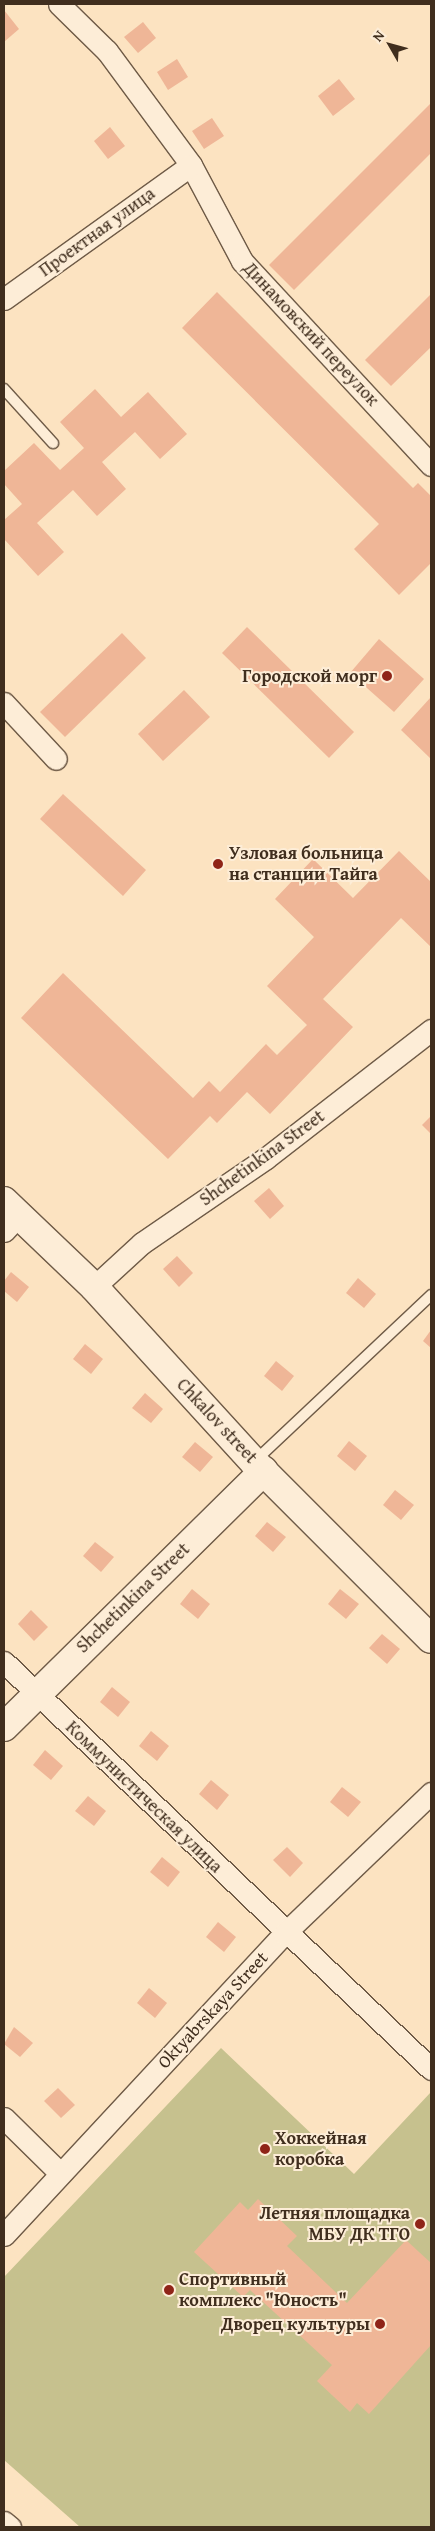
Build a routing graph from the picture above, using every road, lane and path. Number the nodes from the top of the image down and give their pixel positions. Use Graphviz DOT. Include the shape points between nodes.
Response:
graph roads {
  1 [pos="59,4"];
  2 [pos="190,165"];
  3 [pos="4,299"];
  4 [pos="4,389"];
  5 [pos="53,443"];
  6 [pos="431,465"];
  7 [pos="4,703"];
  8 [pos="56,759"];
  9 [pos="431,1030"];
  10 [pos="8,1216"];
  11 [pos="94,1287"];
  12 [pos="431,1295"];
  13 [pos="259,1466"];
  14 [pos="431,1639"];
  15 [pos="4,1662"];
  16 [pos="36,1692"];
  17 [pos="4,1727"];
  18 [pos="431,1793"];
  19 [pos="284,1934"];
  20 [pos="431,2069"];
  21 [pos="4,2118"];
  22 [pos="60,2172"];
  23 [pos="4,2235"];
  24 [pos="4,2522"];
  25 [pos="10,2527"];
  1 -- 2 [label="street, Динамовский переулок" via="106,51"];
  2 -- 3 [label="street, Проектная улица"];
  2 -- 6 [label="street, Динамовский переулок" via="242,261"];
  4 -- 5 [label="lane"];
  7 -- 8 [label="street"];
  9 -- 11 [label="street, Shchetinkina Street" via="266,1158 142,1243"];
  10 -- 11 [label="street, Chkalov street"];
  11 -- 13 [label="street, Chkalov street"];
  12 -- 13 [label="lane"];
  13 -- 14 [label="street, Chkalov street"];
  13 -- 16 [label="street, Shchetinkina Street"];
  15 -- 16 [label="street, Коммунистическая улица"];
  16 -- 17 [label="street, Shchetinkina Street"];
  16 -- 19 [label="street, Коммунистическая улица"];
  18 -- 19 [label="street, Oktyabrskaya Street"];
  19 -- 20 [label="street, Коммунистическая улица"];
  19 -- 22 [label="street, Oktyabrskaya Street"];
  21 -- 22 [label="street"];
  22 -- 23 [label="street, Oktyabrskaya Street"];
  24 -- 25 [label="street"];
}
